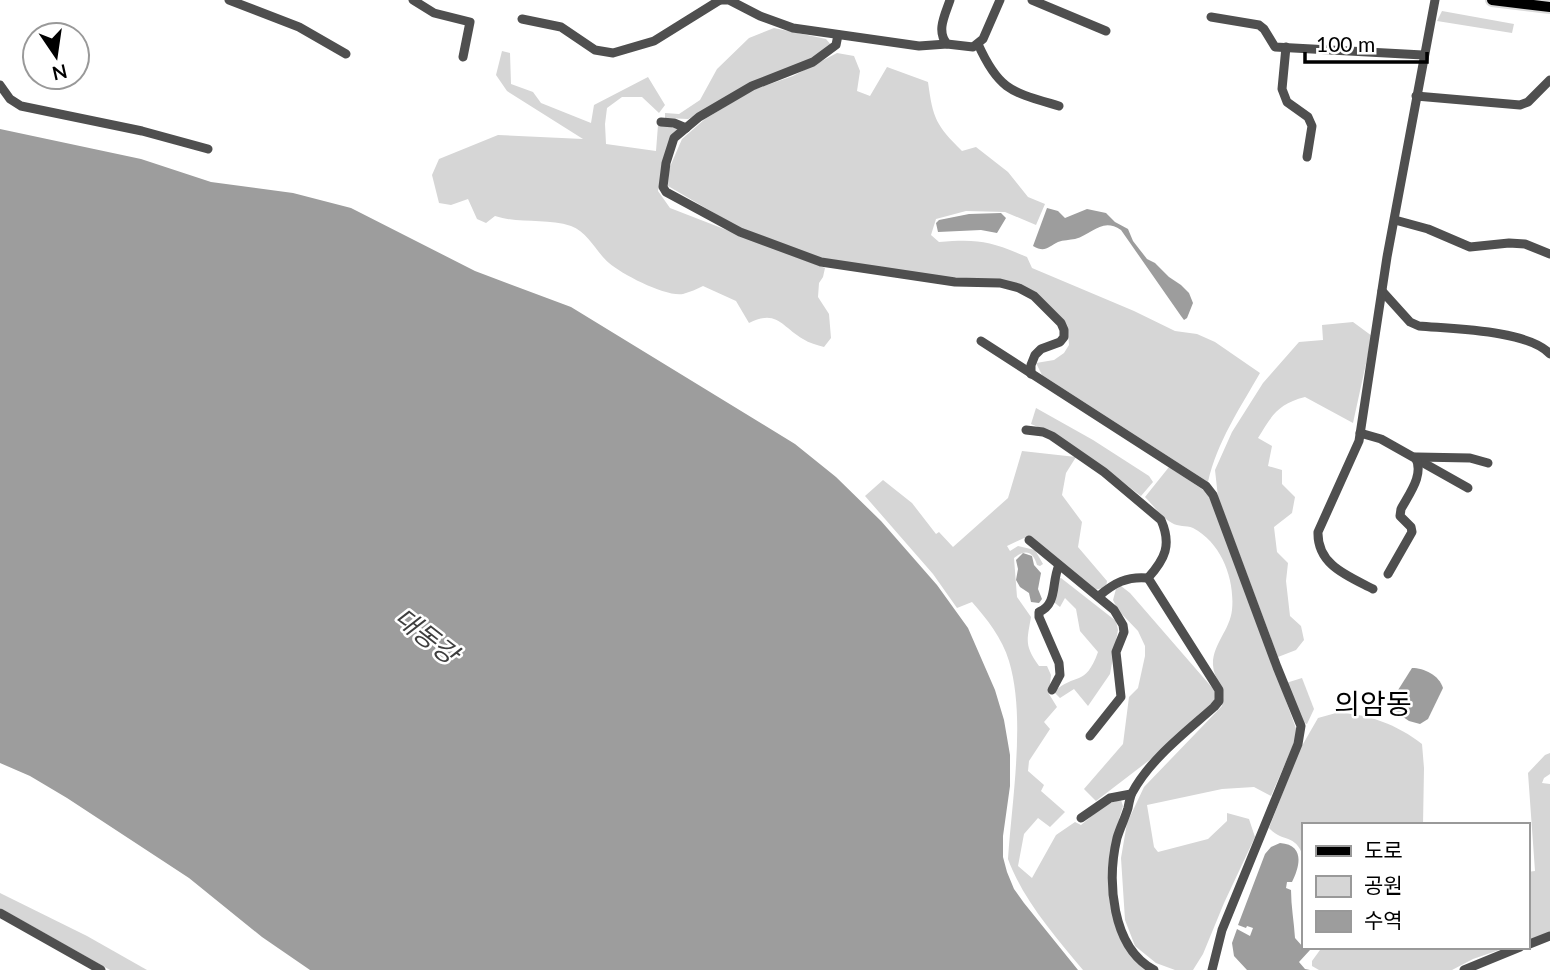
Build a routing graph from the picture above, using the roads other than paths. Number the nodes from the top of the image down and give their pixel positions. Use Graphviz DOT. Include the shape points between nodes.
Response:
graph roads {
  1 [pos="229,0"];
  2 [pos="412,0"];
  3 [pos="721,0"];
  4 [pos="950,0"];
  5 [pos="1000,0"];
  6 [pos="1032,0"];
  7 [pos="1435,0"];
  8 [pos="1492,0"];
  9 [pos="1550,7"];
  10 [pos="1211,17"];
  11 [pos="522,19"];
  12 [pos="1106,31"];
  13 [pos="838,35"];
  14 [pos="947,44"];
  15 [pos="978,44"];
  16 [pos="1286,47"];
  17 [pos="346,54"];
  18 [pos="1423,55"];
  19 [pos="463,57"];
  20 [pos="1550,80"];
  21 [pos="0,85"];
  22 [pos="1416,96"];
  23 [pos="1059,106"];
  24 [pos="661,122"];
  25 [pos="687,128"];
  26 [pos="208,149"];
  27 [pos="1307,157"];
  28 [pos="1395,219"];
  29 [pos="1550,254"];
  30 [pos="1382,291"];
  31 [pos="981,341"];
  32 [pos="1550,354"];
  33 [pos="1031,374"];
  34 [pos="1026,430"];
  35 [pos="1360,433"];
  36 [pos="1415,457"];
  37 [pos="1488,463"];
  38 [pos="1468,488"];
  39 [pos="1029,540"];
  40 [pos="1059,565"];
  41 [pos="1388,574"];
  42 [pos="1148,578"];
  43 [pos="1373,589"];
  44 [pos="1099,596"];
  45 [pos="1052,690"];
  46 [pos="1090,736"];
  47 [pos="1131,794"];
  48 [pos="1081,818"];
  49 [pos="0,913"];
  50 [pos="1550,936"];
  51 [pos="1529,944"];
  52 [pos="1515,949"];
  53 [pos="101,970"];
  54 [pos="1154,970"];
  55 [pos="1212,970"];
  56 [pos="1464,970"];
  1 -- 17 [label="street" via="299,27"];
  2 -- 19 [label="street" via="434,13 470,22"];
  3 -- 11 [label="street" via="654,41 613,53 595,50 561,27"];
  3 -- 13 [label="street" via="793,27"];
  4 -- 14 [label="street" via="941,30"];
  5 -- 15 [label="street"];
  6 -- 12 [label="street"];
  7 -- 18 [label="street"];
  8 -- 9 [label="main road"];
  10 -- 16 [label="street" via="1259,25 1275,47"];
  13 -- 14 [label="street" via="919,46"];
  13 -- 25 [label="street" via="836,45 813,62 751,86"];
  14 -- 15 [label="street"];
  15 -- 23 [label="street" via="1002,84 1018,94"];
  16 -- 18 [label="street"];
  16 -- 27 [label="street" via="1282,89 1287,102 1308,117 1312,126"];
  18 -- 22 [label="street"];
  20 -- 22 [label="street" via="1528,103 1520,105"];
  21 -- 26 [label="street" via="21,106"];
  22 -- 28 [label="street"];
  24 -- 25 [label="street"];
  25 -- 33 [label="street" via="674,138 663,187 720,223 821,262 955,282 1000,283 1034,296 1061,323 1064,337 1035,355"];
  28 -- 29 [label="street" via="1470,247 1525,244"];
  28 -- 30 [label="street"];
  30 -- 32 [label="street" via="1419,326 1515,337 1535,342"];
  30 -- 35 [label="street"];
  31 -- 33 [label="street"];
  33 -- 55 [label="street" via="1206,486 1213,495 1301,726 1298,744 1222,930"];
  34 -- 42 [label="street" via="1052,436 1161,520 1164,557"];
  35 -- 36 [label="street"];
  35 -- 43 [label="street" via="1317,543 1338,571"];
  36 -- 37 [label="street" via="1470,458"];
  36 -- 38 [label="street"];
  36 -- 41 [label="street" via="1419,473 1400,516 1412,532"];
  39 -- 40 [label="street"];
  40 -- 44 [label="street"];
  40 -- 45 [label="street" via="1052,601 1039,612 1059,663 1060,675"];
  42 -- 44 [label="street" via="1113,584"];
  42 -- 47 [label="street" via="1220,696 1214,708 1154,764"];
  44 -- 46 [label="street" via="1123,625 1116,652 1122,693"];
  47 -- 48 [label="street" via="1110,798"];
  47 -- 54 [label="street" via="1117,837 1115,905 1121,932"];
  49 -- 53 [label="street"];
  50 -- 51 [label="street"];
  52 -- 56 [label="street"];
}
